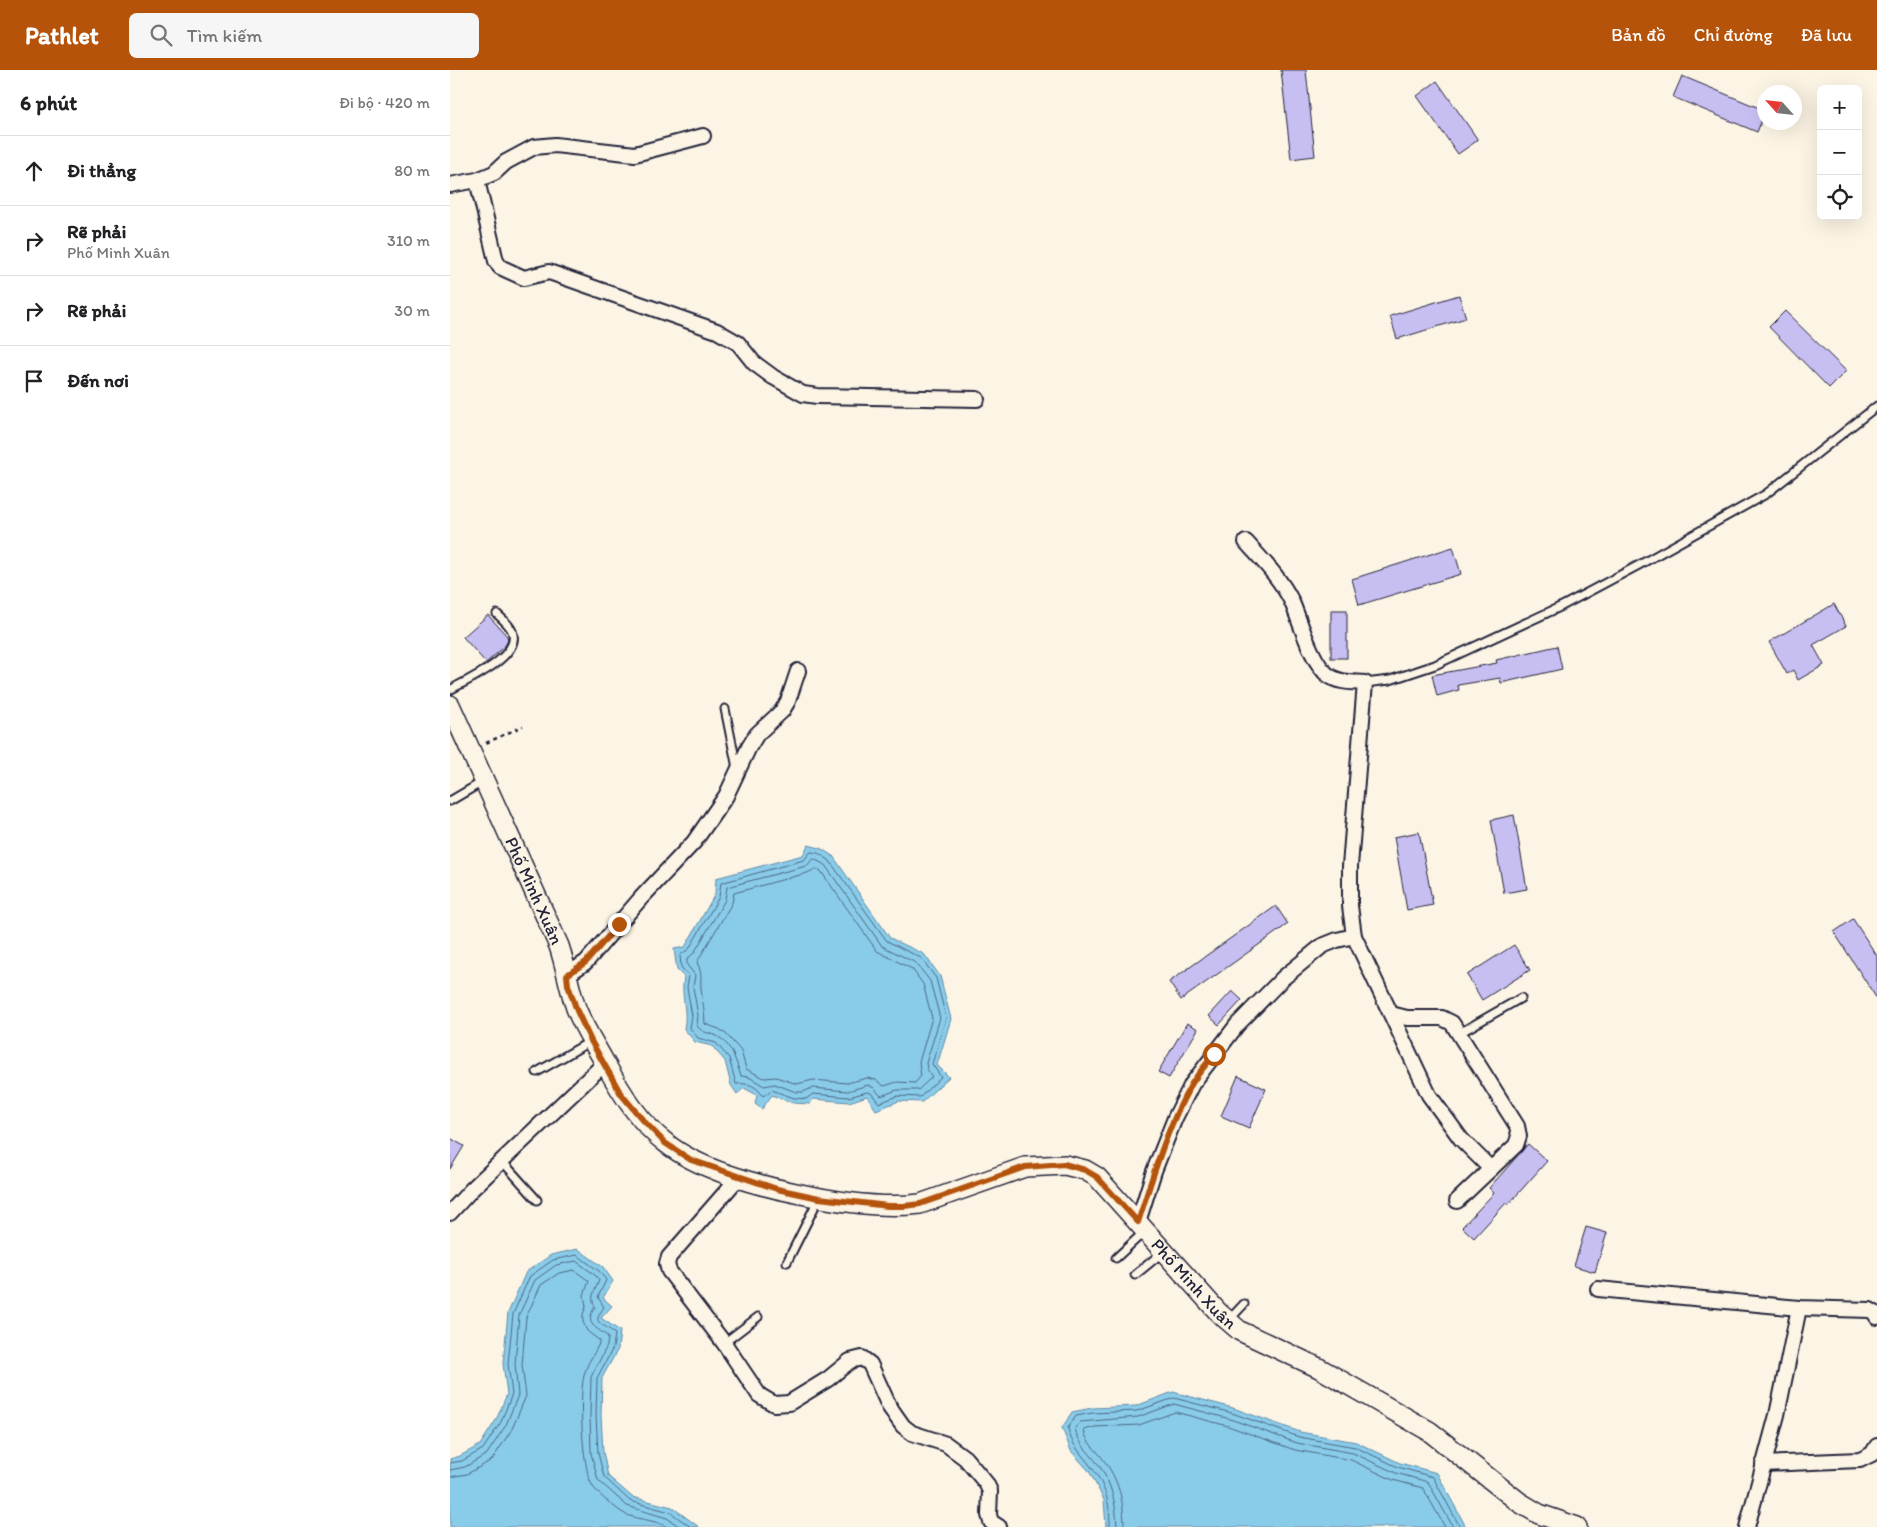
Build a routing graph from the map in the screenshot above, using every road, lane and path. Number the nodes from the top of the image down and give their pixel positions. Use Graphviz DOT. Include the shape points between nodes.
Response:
graph roads {
  1 [pos="704,136"];
  2 [pos="477,180"];
  3 [pos="450,185"];
  4 [pos="977,399"];
  5 [pos="1877,406"];
  6 [pos="1246,542"];
  7 [pos="497,614"];
  8 [pos="798,671"];
  9 [pos="1365,683"];
  10 [pos="450,690"];
  11 [pos="450,704"];
  12 [pos="725,709"];
  13 [pos="523,726"];
  14 [pos="471,750"];
  15 [pos="738,771"];
  16 [pos="484,781"];
  17 [pos="450,801"];
  18 [pos="1354,936"];
  19 [pos="567,975"];
  20 [pos="1521,998"];
  21 [pos="1391,1014"];
  22 [pos="1458,1034"];
  23 [pos="591,1041"];
  24 [pos="605,1063"];
  25 [pos="537,1072"];
  26 [pos="502,1161"];
  27 [pos="1491,1169"];
  28 [pos="739,1177"];
  29 [pos="819,1198"];
  30 [pos="537,1200"];
  31 [pos="1458,1202"];
  32 [pos="450,1213"];
  33 [pos="1141,1226"];
  34 [pos="1163,1252"];
  35 [pos="1116,1258"];
  36 [pos="787,1262"];
  37 [pos="1135,1275"];
  38 [pos="1598,1288"];
  39 [pos="1244,1304"];
  40 [pos="1799,1308"];
  41 [pos="758,1317"];
  42 [pos="1877,1317"];
  43 [pos="1228,1321"];
  44 [pos="724,1343"];
  45 [pos="1877,1446"];
  46 [pos="1763,1464"];
  47 [pos="999,1527"];
  48 [pos="1577,1527"];
  49 [pos="1747,1527"];
  1 -- 2 [label="street" via="635,154 555,145 534,147"];
  2 -- 3 [label="street"];
  2 -- 4 [label="street" via="496,261 500,267 524,278 549,272 717,331 738,344 754,363 773,377 803,394"];
  5 -- 9 [label="lane" via="1766,494 1639,565 1562,606 1435,665 1390,680"];
  6 -- 9 [label="street" via="1276,576 1290,598 1319,666 1340,681"];
  7 -- 10 [label="lane" via="512,631 514,641 509,652"];
  8 -- 15 [label="street" via="785,706 757,734"];
  9 -- 18 [label="street" via="1350,866"];
  11 -- 14 [label="street, Phố Minh Xuân"];
  12 -- 15 [label="lane"];
  13 -- 14 [label="path"];
  14 -- 16 [label="street, Phố Minh Xuân"];
  15 -- 19 [label="street" via="726,796 694,842 586,962"];
  16 -- 17 [label="lane"];
  16 -- 19 [label="street, Phố Minh Xuân" via="559,946"];
  18 -- 21 [label="street"];
  18 -- 33 [label="street" via="1322,946 1283,978 1237,1025 1192,1084 1174,1118 1154,1171"];
  19 -- 23 [label="street, Phố Minh Xuân" via="577,1011"];
  20 -- 22 [label="lane"];
  21 -- 22 [label="street" via="1407,1018 1442,1018 1452,1024"];
  21 -- 27 [label="street" via="1428,1095 1461,1139"];
  22 -- 27 [label="street" via="1517,1126 1520,1136 1516,1145"];
  23 -- 24 [label="street, Phố Minh Xuân"];
  23 -- 25 [label="lane"];
  24 -- 26 [label="street"];
  24 -- 28 [label="street, Phố Minh Xuân" via="621,1094 665,1143 691,1160"];
  26 -- 30 [label="lane"];
  26 -- 32 [label="street"];
  27 -- 31 [label="street"];
  28 -- 29 [label="street, Phố Minh Xuân"];
  28 -- 44 [label="street" via="669,1257 667,1264 668,1270"];
  29 -- 33 [label="street, Phố Minh Xuân" via="888,1206 920,1204 1025,1167 1064,1164 1097,1177"];
  29 -- 36 [label="lane"];
  33 -- 34 [label="street, Phố Minh Xuân"];
  33 -- 35 [label="lane"];
  34 -- 37 [label="lane"];
  34 -- 43 [label="street, Phố Minh Xuân"];
  38 -- 40 [label="street"];
  39 -- 43 [label="lane"];
  40 -- 42 [label="street" via="1870,1310"];
  40 -- 46 [label="street"];
  41 -- 44 [label="lane"];
  43 -- 48 [label="street, Phố Minh Xuân" via="1240,1331 1319,1368 1429,1431 1519,1502 1540,1514"];
  44 -- 47 [label="street" via="759,1396 774,1404 789,1403 850,1361 862,1358 870,1364 902,1426 912,1433 946,1444 965,1458 986,1483 990,1491 991,1522"];
  45 -- 46 [label="street" via="1872,1454 1860,1460"];
  46 -- 49 [label="street"];
}
